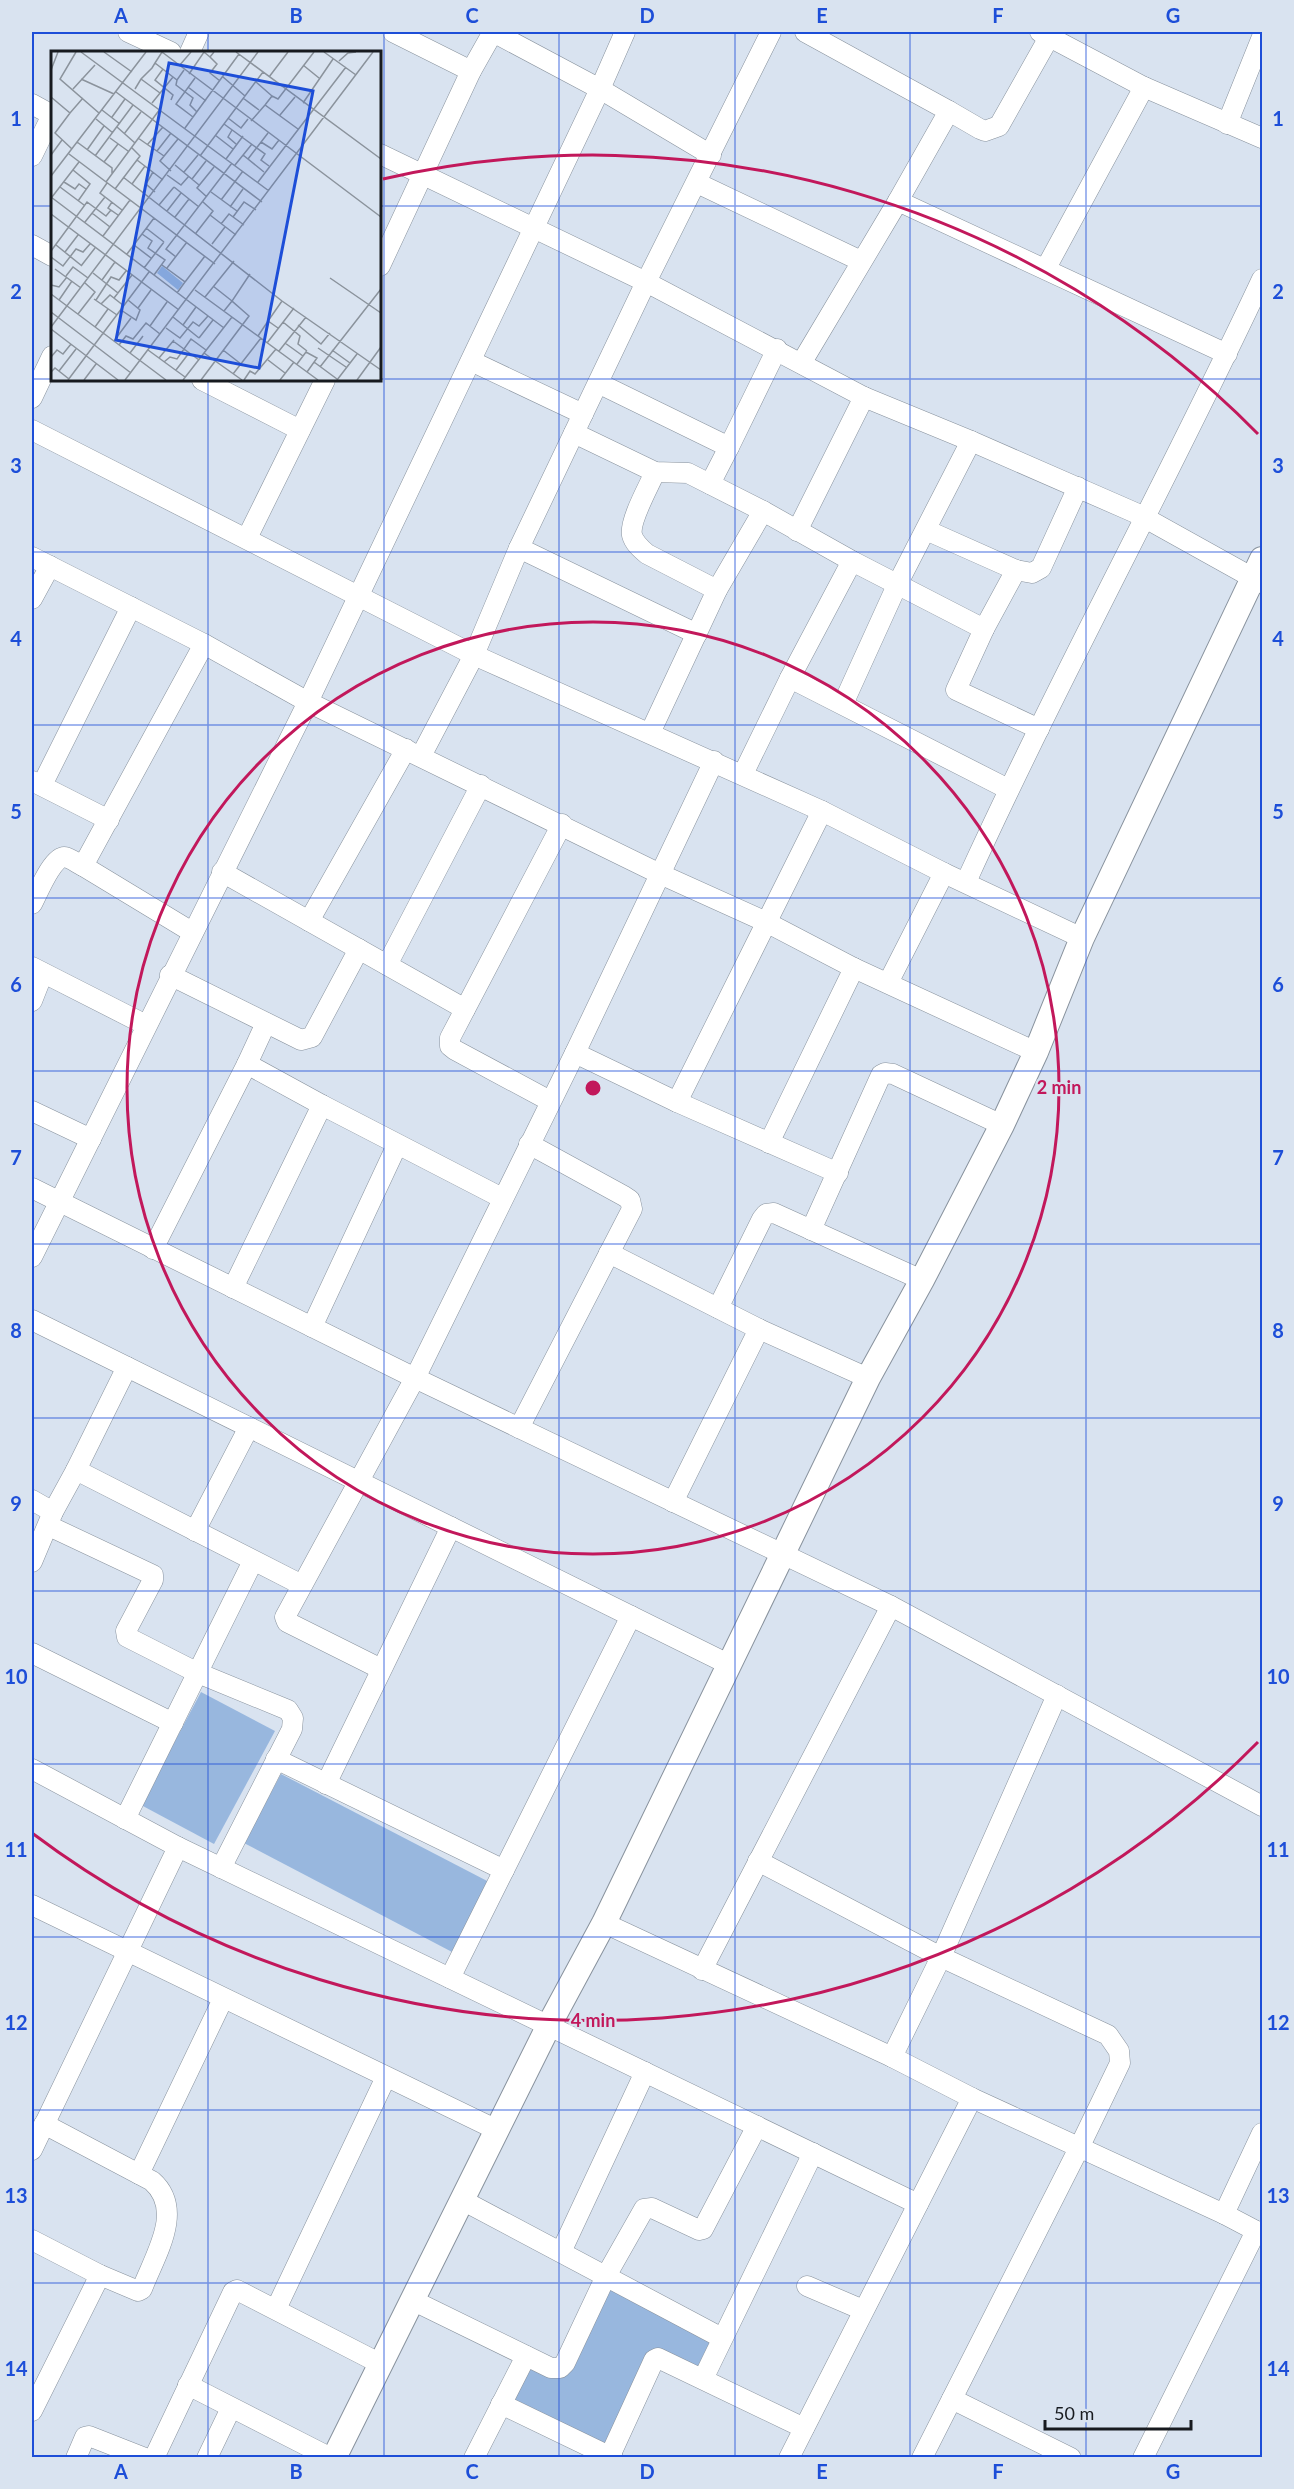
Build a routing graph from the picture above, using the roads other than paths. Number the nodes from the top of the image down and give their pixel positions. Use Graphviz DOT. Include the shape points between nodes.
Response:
graph roads {
  1 [pos="199,32"];
  2 [pos="393,32"];
  3 [pos="493,32"];
  4 [pos="625,32"];
  5 [pos="771,32"];
  6 [pos="805,32"];
  7 [pos="1047,33"];
  8 [pos="1263,37"];
  9 [pos="132,40"];
  10 [pos="168,51"];
  11 [pos="190,51"];
  12 [pos="471,71"];
  13 [pos="1144,87"];
  14 [pos="600,89"];
  15 [pos="32,104"];
  16 [pos="949,111"];
  17 [pos="51,114"];
  18 [pos="51,117"];
  19 [pos="1227,124"];
  20 [pos="1263,138"];
  21 [pos="381,154"];
  22 [pos="711,154"];
  23 [pos="32,156"];
  24 [pos="423,175"];
  25 [pos="697,183"];
  26 [pos="898,201"];
  27 [pos="533,229"];
  28 [pos="32,246"];
  29 [pos="51,256"];
  30 [pos="861,261"];
  31 [pos="381,264"];
  32 [pos="1046,268"];
  33 [pos="1263,279"];
  34 [pos="646,282"];
  35 [pos="777,349"];
  36 [pos="1227,354"];
  37 [pos="51,358"];
  38 [pos="471,361"];
  39 [pos="802,362"];
  40 [pos="204,381"];
  41 [pos="324,381"];
  42 [pos="598,383"];
  43 [pos="864,397"];
  44 [pos="32,398"];
  45 [pos="583,414"];
  46 [pos="32,430"];
  47 [pos="300,430"];
  48 [pos="574,433"];
  49 [pos="971,441"];
  50 [pos="729,447"];
  51 [pos="655,472"];
  52 [pos="710,484"];
  53 [pos="1078,488"];
  54 [pos="763,511"];
  55 [pos="1143,517"];
  56 [pos="797,531"];
  57 [pos="926,531"];
  58 [pos="247,538"];
  59 [pos="519,548"];
  60 [pos="32,557"];
  61 [pos="852,561"];
  62 [pos="50,566"];
  63 [pos="1016,570"];
  64 [pos="1259,573"];
  65 [pos="898,583"];
  66 [pos="717,590"];
  67 [pos="357,597"];
  68 [pos="32,599"];
  69 [pos="131,607"];
  70 [pos="984,629"];
  71 [pos="697,634"];
  72 [pos="204,644"];
  73 [pos="474,656"];
  74 [pos="790,678"];
  75 [pos="308,702"];
  76 [pos="843,704"];
  77 [pos="1039,729"];
  78 [pos="650,733"];
  79 [pos="414,752"];
  80 [pos="714,761"];
  81 [pos="742,774"];
  82 [pos="37,783"];
  83 [pos="481,785"];
  84 [pos="1008,789"];
  85 [pos="822,811"];
  86 [pos="109,820"];
  87 [pos="562,824"];
  88 [pos="83,866"];
  89 [pos="222,872"];
  90 [pos="944,873"];
  91 [pos="660,874"];
  92 [pos="966,882"];
  93 [pos="32,904"];
  94 [pos="309,921"];
  95 [pos="766,922"];
  96 [pos="192,932"];
  97 [pos="1082,938"];
  98 [pos="359,949"];
  99 [pos="387,965"];
  100 [pos="854,968"];
  101 [pos="37,970"];
  102 [pos="170,975"];
  103 [pos="888,983"];
  104 [pos="32,1001"];
  105 [pos="465,1009"];
  106 [pos="266,1023"];
  107 [pos="146,1025"];
  108 [pos="1036,1052"];
  109 [pos="575,1053"];
  110 [pos="247,1064"];
  111 [pos="550,1101"];
  112 [pos="677,1102"];
  113 [pos="322,1105"];
  114 [pos="32,1111"];
  115 [pos="1002,1125"];
  116 [pos="91,1139"];
  117 [pos="769,1143"];
  118 [pos="529,1144"];
  119 [pos="397,1145"];
  120 [pos="838,1173"];
  121 [pos="32,1188"];
  122 [pos="502,1198"];
  123 [pos="60,1203"];
  124 [pos="811,1230"];
  125 [pos="153,1249"];
  126 [pos="609,1253"];
  127 [pos="32,1257"];
  128 [pos="922,1281"];
  129 [pos="233,1288"];
  130 [pos="718,1308"];
  131 [pos="32,1320"];
  132 [pos="312,1327"];
  133 [pos="759,1329"];
  134 [pos="126,1367"];
  135 [pos="415,1378"];
  136 [pos="868,1378"];
  137 [pos="249,1427"];
  138 [pos="519,1428"];
  139 [pos="76,1470"];
  140 [pos="360,1481"];
  141 [pos="32,1500"];
  142 [pos="674,1502"];
  143 [pos="51,1519"];
  144 [pos="451,1527"];
  145 [pos="195,1531"];
  146 [pos="783,1554"];
  147 [pos="254,1561"];
  148 [pos="32,1562"];
  149 [pos="302,1585"];
  150 [pos="891,1606"];
  151 [pos="631,1616"];
  152 [pos="32,1653"];
  153 [pos="730,1665"];
  154 [pos="381,1669"];
  155 [pos="198,1673"];
  156 [pos="1057,1695"];
  157 [pos="173,1723"];
  158 [pos="276,1759"];
  159 [pos="32,1769"];
  160 [pos="326,1784"];
  161 [pos="1263,1806"];
  162 [pos="125,1819"];
  163 [pos="178,1847"];
  164 [pos="758,1861"];
  165 [pos="221,1868"];
  166 [pos="504,1870"];
  167 [pos="32,1905"];
  168 [pos="604,1923"];
  169 [pos="127,1953"];
  170 [pos="941,1957"];
  171 [pos="702,1970"];
  172 [pos="450,1978"];
  173 [pos="223,1999"];
  174 [pos="549,2025"];
  175 [pos="892,2057"];
  176 [pos="645,2072"];
  177 [pos="386,2077"];
  178 [pos="972,2098"];
  179 [pos="44,2124"];
  180 [pos="757,2126"];
  181 [pos="497,2130"];
  182 [pos="1263,2133"];
  183 [pos="1079,2148"];
  184 [pos="32,2150"];
  185 [pos="813,2153"];
  186 [pos="139,2174"];
  187 [pos="462,2200"];
  188 [pos="918,2204"];
  189 [pos="1224,2214"];
  190 [pos="1259,2232"];
  191 [pos="32,2240"];
  192 [pos="561,2252"];
  193 [pos="99,2276"];
  194 [pos="606,2276"];
  195 [pos="807,2286"];
  196 [pos="412,2300"];
  197 [pos="276,2309"];
  198 [pos="863,2310"];
  199 [pos="723,2338"];
  200 [pos="526,2356"];
  201 [pos="381,2364"];
  202 [pos="703,2379"];
  203 [pos="188,2385"];
  204 [pos="952,2399"];
  205 [pos="501,2404"];
  206 [pos="231,2408"];
  207 [pos="32,2411"];
  208 [pos="804,2428"];
  209 [pos="76,2457"];
  210 [pos="145,2457"];
  211 [pos="154,2457"];
  212 [pos="207,2457"];
  213 [pos="333,2457"];
  214 [pos="474,2457"];
  215 [pos="610,2457"];
  216 [pos="790,2457"];
  217 [pos="922,2457"];
  218 [pos="1071,2457"];
  219 [pos="1143,2457"];
  1 -- 11 [label="street"];
  2 -- 12 [label="street"];
  3 -- 12 [label="street"];
  3 -- 14 [label="street"];
  4 -- 14 [label="street"];
  5 -- 22 [label="street"];
  6 -- 16 [label="street"];
  7 -- 13 [label="street"];
  7 -- 16 [label="street" via="999,126 980,129"];
  8 -- 19 [label="street"];
  9 -- 10 [label="street"];
  12 -- 24 [label="street"];
  13 -- 19 [label="street"];
  13 -- 32 [label="street"];
  14 -- 22 [label="street"];
  14 -- 27 [label="street"];
  15 -- 17 [label="street"];
  16 -- 26 [label="street"];
  18 -- 23 [label="street"];
  19 -- 20 [label="street"];
  21 -- 24 [label="street"];
  22 -- 25 [label="street"];
  24 -- 27 [label="street"];
  24 -- 31 [label="street"];
  25 -- 30 [label="street"];
  25 -- 34 [label="street"];
  26 -- 30 [label="street"];
  26 -- 32 [label="street"];
  27 -- 34 [label="street"];
  27 -- 38 [label="street"];
  28 -- 29 [label="street"];
  30 -- 39 [label="street"];
  32 -- 36 [label="street"];
  33 -- 36 [label="street"];
  34 -- 35 [label="street"];
  34 -- 42 [label="street"];
  35 -- 39 [label="street"];
  35 -- 50 [label="street"];
  36 -- 55 [label="street"];
  37 -- 44 [label="street"];
  38 -- 45 [label="street"];
  38 -- 67 [label="street"];
  39 -- 43 [label="street"];
  40 -- 47 [label="street"];
  41 -- 47 [label="street"];
  42 -- 45 [label="street"];
  42 -- 50 [label="street"];
  43 -- 49 [label="street"];
  43 -- 56 [label="street"];
  45 -- 48 [label="street"];
  46 -- 58 [label="street"];
  47 -- 58 [label="street"];
  48 -- 51 [label="street"];
  48 -- 59 [label="street"];
  49 -- 53 [label="street"];
  49 -- 57 [label="street"];
  50 -- 52 [label="street"];
  51 -- 52 [label="street" via="688,473"];
  51 -- 66 [label="street" via="632,535 647,554"];
  52 -- 54 [label="street"];
  53 -- 55 [label="street"];
  53 -- 63 [label="street" via="1041,568 1032,573"];
  54 -- 56 [label="street"];
  54 -- 66 [label="street"];
  55 -- 64 [label="street"];
  55 -- 77 [label="street"];
  56 -- 61 [label="street"];
  57 -- 63 [label="street"];
  57 -- 65 [label="street"];
  58 -- 67 [label="street"];
  59 -- 71 [label="street"];
  59 -- 73 [label="street"];
  60 -- 62 [label="street"];
  61 -- 65 [label="street"];
  61 -- 74 [label="street"];
  62 -- 68 [label="street"];
  62 -- 69 [label="street"];
  63 -- 70 [label="street"];
  64 -- 97 [label="street"];
  65 -- 70 [label="street"];
  65 -- 76 [label="street"];
  66 -- 71 [label="street"];
  67 -- 73 [label="street"];
  67 -- 75 [label="street"];
  69 -- 72 [label="street"];
  69 -- 82 [label="street"];
  70 -- 77 [label="street" via="956,690"];
  71 -- 78 [label="street"];
  72 -- 75 [label="street"];
  72 -- 86 [label="street"];
  73 -- 78 [label="street"];
  73 -- 79 [label="street"];
  74 -- 76 [label="street"];
  74 -- 81 [label="street"];
  75 -- 79 [label="street"];
  75 -- 89 [label="street"];
  76 -- 84 [label="street"];
  77 -- 84 [label="street"];
  78 -- 80 [label="street"];
  79 -- 83 [label="street"];
  79 -- 94 [label="street"];
  80 -- 81 [label="street"];
  80 -- 91 [label="street"];
  81 -- 85 [label="street"];
  82 -- 86 [label="street"];
  83 -- 87 [label="street"];
  83 -- 99 [label="street"];
  84 -- 92 [label="street"];
  85 -- 90 [label="street"];
  85 -- 95 [label="street"];
  86 -- 88 [label="street"];
  87 -- 91 [label="street"];
  87 -- 105 [label="street"];
  88 -- 93 [label="street" via="59,858"];
  88 -- 96 [label="street"];
  89 -- 94 [label="street"];
  89 -- 96 [label="street"];
  90 -- 92 [label="street"];
  90 -- 103 [label="street"];
  91 -- 95 [label="street"];
  91 -- 109 [label="street"];
  92 -- 97 [label="street"];
  94 -- 98 [label="street"];
  95 -- 100 [label="street"];
  95 -- 112 [label="street"];
  96 -- 102 [label="street"];
  97 -- 108 [label="street"];
  98 -- 99 [label="street"];
  98 -- 106 [label="street" via="312,1037 301,1040"];
  99 -- 105 [label="street"];
  100 -- 103 [label="street"];
  100 -- 117 [label="street"];
  101 -- 104 [label="street"];
  101 -- 107 [label="street"];
  102 -- 106 [label="street"];
  102 -- 107 [label="street"];
  103 -- 108 [label="street"];
  105 -- 111 [label="street" via="450,1038 450,1046"];
  106 -- 110 [label="street"];
  107 -- 116 [label="street"];
  108 -- 115 [label="street"];
  109 -- 111 [label="street"];
  109 -- 112 [label="street"];
  110 -- 113 [label="street"];
  110 -- 125 [label="street"];
  111 -- 118 [label="street"];
  112 -- 117 [label="street"];
  113 -- 119 [label="street"];
  113 -- 129 [label="street"];
  114 -- 116 [label="street"];
  115 -- 120 [label="street" via="885,1073 877,1081"];
  115 -- 128 [label="street"];
  116 -- 123 [label="street"];
  117 -- 120 [label="street"];
  118 -- 122 [label="street"];
  118 -- 126 [label="street" via="630,1200 632,1209"];
  119 -- 122 [label="street"];
  119 -- 132 [label="street"];
  120 -- 124 [label="street"];
  121 -- 123 [label="street"];
  122 -- 135 [label="street"];
  123 -- 125 [label="street"];
  123 -- 127 [label="street"];
  124 -- 128 [label="street"];
  124 -- 130 [label="street" via="774,1213 766,1214"];
  125 -- 129 [label="street"];
  126 -- 130 [label="street"];
  126 -- 138 [label="street"];
  128 -- 136 [label="street"];
  129 -- 132 [label="street"];
  130 -- 133 [label="street"];
  131 -- 134 [label="street"];
  132 -- 135 [label="street"];
  133 -- 136 [label="street"];
  133 -- 142 [label="street"];
  134 -- 137 [label="street"];
  134 -- 139 [label="street"];
  135 -- 138 [label="street"];
  135 -- 140 [label="street"];
  136 -- 146 [label="street"];
  137 -- 140 [label="street"];
  137 -- 145 [label="street"];
  138 -- 142 [label="street"];
  139 -- 143 [label="street"];
  139 -- 145 [label="street"];
  140 -- 144 [label="street"];
  140 -- 149 [label="street"];
  141 -- 143 [label="street"];
  142 -- 146 [label="street"];
  143 -- 148 [label="street"];
  143 -- 155 [label="street" via="152,1573 153,1581 126,1630 127,1637"];
  144 -- 151 [label="street"];
  144 -- 154 [label="street"];
  145 -- 147 [label="street"];
  146 -- 150 [label="street"];
  146 -- 153 [label="street"];
  147 -- 149 [label="street"];
  147 -- 155 [label="street"];
  149 -- 154 [label="street" via="285,1617 287,1622"];
  150 -- 156 [label="street"];
  150 -- 164 [label="street"];
  151 -- 153 [label="street"];
  151 -- 166 [label="street"];
  152 -- 157 [label="street"];
  153 -- 168 [label="street"];
  154 -- 160 [label="street"];
  155 -- 157 [label="street"];
  155 -- 158 [label="street" via="288,1710 292,1730"];
  156 -- 161 [label="street"];
  156 -- 170 [label="street"];
  157 -- 162 [label="street"];
  158 -- 160 [label="street"];
  158 -- 165 [label="street"];
  159 -- 162 [label="street"];
  160 -- 166 [label="street"];
  162 -- 163 [label="street"];
  163 -- 165 [label="street"];
  163 -- 169 [label="street"];
  164 -- 170 [label="street"];
  164 -- 171 [label="street"];
  165 -- 172 [label="street"];
  166 -- 172 [label="street"];
  167 -- 169 [label="street"];
  168 -- 171 [label="street"];
  168 -- 174 [label="street"];
  169 -- 173 [label="street"];
  169 -- 179 [label="street"];
  170 -- 175 [label="street"];
  170 -- 183 [label="street" via="1108,2035 1119,2051 1120,2063"];
  171 -- 175 [label="street"];
  172 -- 174 [label="street"];
  173 -- 177 [label="street"];
  173 -- 186 [label="street"];
  174 -- 176 [label="street"];
  174 -- 181 [label="street"];
  175 -- 178 [label="street"];
  176 -- 180 [label="street"];
  176 -- 192 [label="street"];
  177 -- 181 [label="street"];
  177 -- 197 [label="street"];
  178 -- 183 [label="street"];
  178 -- 188 [label="street"];
  179 -- 184 [label="street"];
  179 -- 186 [label="street"];
  180 -- 185 [label="street"];
  180 -- 194 [label="street" via="703,2229 652,2208 644,2210"];
  181 -- 187 [label="street"];
  182 -- 189 [label="street"];
  183 -- 189 [label="street"];
  183 -- 204 [label="street"];
  185 -- 188 [label="street"];
  185 -- 199 [label="street"];
  186 -- 193 [label="street" via="161,2189 168,2216 142,2289 132,2290"];
  187 -- 192 [label="street"];
  187 -- 196 [label="street"];
  188 -- 198 [label="street"];
  189 -- 190 [label="street"];
  190 -- 219 [label="street"];
  191 -- 193 [label="street"];
  192 -- 194 [label="street"];
  193 -- 207 [label="street"];
  194 -- 199 [label="street"];
  194 -- 200 [label="street" via="560,2368"];
  195 -- 198 [label="street"];
  196 -- 200 [label="street"];
  196 -- 201 [label="street"];
  197 -- 201 [label="street"];
  197 -- 203 [label="street" via="240,2290 233,2292"];
  198 -- 208 [label="street"];
  199 -- 202 [label="street"];
  200 -- 205 [label="street"];
  201 -- 213 [label="street"];
  202 -- 208 [label="street"];
  202 -- 215 [label="street" via="663,2359 654,2360"];
  203 -- 206 [label="street"];
  203 -- 211 [label="street"];
  204 -- 217 [label="street"];
  204 -- 218 [label="street"];
  205 -- 214 [label="street"];
  205 -- 215 [label="street"];
  206 -- 212 [label="street"];
  206 -- 213 [label="street"];
  208 -- 216 [label="street"];
  209 -- 210 [label="street" via="89,2436"];
}
